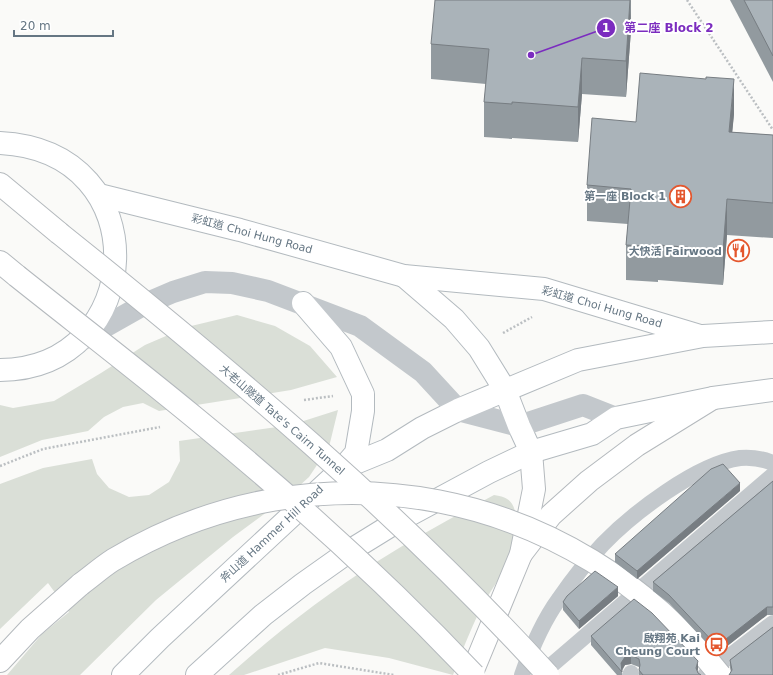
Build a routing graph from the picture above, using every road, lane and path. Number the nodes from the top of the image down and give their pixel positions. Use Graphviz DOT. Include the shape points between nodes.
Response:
graph roads {
  1 [pos="687,0"];
  2 [pos="773,130"];
  3 [pos="0,143"];
  4 [pos="0,184"];
  5 [pos="98,195"];
  6 [pos="0,262"];
  7 [pos="404,276"];
  8 [pos="303,304"];
  9 [pos="535,316"];
  10 [pos="773,332"];
  11 [pos="704,336"];
  12 [pos="496,337"];
  13 [pos="73,345"];
  14 [pos="0,370"];
  15 [pos="505,390"];
  16 [pos="773,390"];
  17 [pos="714,398"];
  18 [pos="458,410"];
  19 [pos="616,418"];
  20 [pos="519,426"];
  21 [pos="531,452"];
  22 [pos="773,463"];
  23 [pos="343,468"];
  24 [pos="773,475"];
  25 [pos="521,554"];
  26 [pos="773,623"];
  27 [pos="0,661"];
  28 [pos="123,675"];
  29 [pos="196,675"];
  30 [pos="278,675"];
  31 [pos="394,675"];
  32 [pos="471,675"];
  33 [pos="474,675"];
  34 [pos="522,675"];
  35 [pos="540,675"];
  36 [pos="548,675"];
  37 [pos="705,675"];
  38 [pos="720,675"];
  1 -- 2 [label="path"];
  3 -- 5 [label="main road" via="36,148 55,155 72,166"];
  4 -- 36 [label="main road, 大老山隧道 Tate's Cairn Tunnel, bridge" via="234,377 331,461 454,577"];
  5 -- 7 [label="main road, 彩虹道 Choi Hung Road" via="240,230"];
  5 -- 13 [label="main road" via="115,239 116,263 112,286 103,308 90,328"];
  6 -- 33 [label="main road, bridge" via="194,416 292,500 373,575"];
  7 -- 11 [label="main road, 彩虹道 Choi Hung Road" via="544,289"];
  7 -- 15 [label="main road, 彩虹道 Choi Hung Road" via="454,319 479,348"];
  8 -- 13 [label="street" via="268,291 232,283 205,282 145,304"];
  8 -- 18 [label="street" via="360,326 423,372"];
  8 -- 23 [label="main road" via="341,347 362,394 363,410 356,453"];
  9 -- 12 [label="path"];
  10 -- 11 [label="main road, 彩虹道 Choi Hung Road"];
  11 -- 15 [label="main road, 彩虹道 Choi Hung Road" via="578,360"];
  13 -- 14 [label="main road" via="60,355 44,362 12,370"];
  15 -- 18 [label="main road, 斧山道 Hammer Hill Road"];
  15 -- 20 [label="main road, 彩虹道 Choi Hung Road"];
  16 -- 17 [label="main road"];
  17 -- 19 [label="main road"];
  17 -- 25 [label="main road" via="636,445 589,481 551,516"];
  18 -- 20 [label="street"];
  18 -- 23 [label="main road, 斧山道 Hammer Hill Road" via="387,450"];
  19 -- 20 [label="street" via="583,405"];
  19 -- 21 [label="main road" via="592,434"];
  20 -- 21 [label="main road, 彩虹道 Choi Hung Road"];
  21 -- 25 [label="main road" via="534,489"];
  21 -- 29 [label="main road" via="398,521 351,550 263,615"];
  22 -- 34 [label="lane" via="762,459 741,458 720,463 688,479 629,520 603,544 558,600"];
  23 -- 28 [label="main road, 斧山道 Hammer Hill Road"];
  24 -- 35 [label="lane"];
  25 -- 32 [label="main road"];
  26 -- 37 [label="lane"];
  27 -- 38 [label="main road, bridge" via="30,629 112,561 172,530 227,510 284,498 315,494 377,493 444,502 500,517 554,539 629,586 656,608 693,643"];
  30 -- 31 [label="path" via="319,663"];
}
